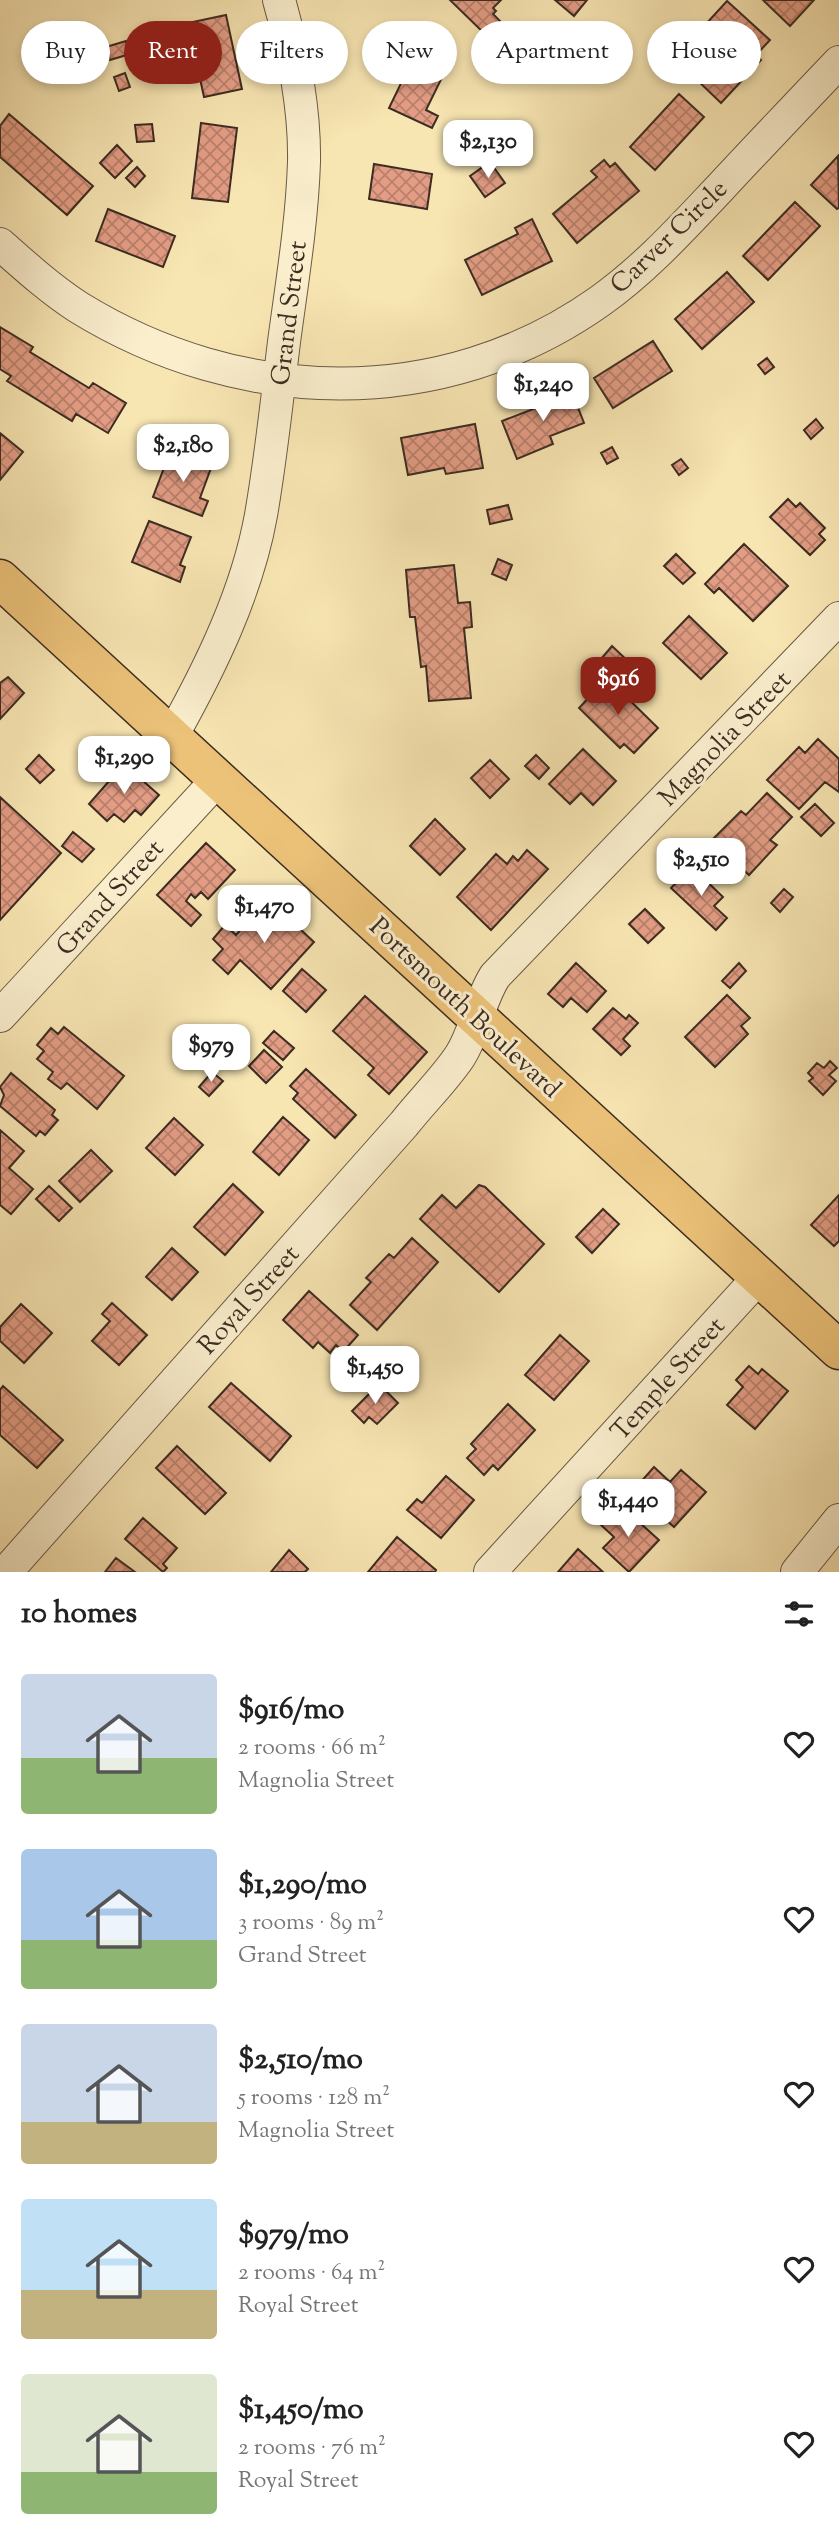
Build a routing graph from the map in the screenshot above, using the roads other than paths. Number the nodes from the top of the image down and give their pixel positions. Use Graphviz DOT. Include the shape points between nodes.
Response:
graph roads {
  1 [pos="280,0"];
  2 [pos="839,62"];
  3 [pos="0,244"];
  4 [pos="279,380"];
  5 [pos="0,579"];
  6 [pos="839,618"];
  7 [pos="172,736"];
  8 [pos="218,779"];
  9 [pos="0,1016"];
  10 [pos="476,1017"];
  11 [pos="759,1277"];
  12 [pos="839,1350"];
  13 [pos="839,1520"];
  14 [pos="0,1568"];
  15 [pos="5,1572"];
  16 [pos="490,1572"];
  17 [pos="797,1572"];
  1 -- 4 [label="street, Grand Street" via="294,56 304,161"];
  2 -- 4 [label="street, Carver Circle" via="656,256 600,301 549,332 495,358 449,372 359,383"];
  3 -- 4 [label="street, Carver Circle" via="77,306 127,334 179,356"];
  4 -- 7 [label="street, Grand Street" via="261,517 241,587 219,643"];
  5 -- 7 [label="main road, Portsmouth Boulevard"];
  6 -- 10 [label="street, Magnolia Street" via="495,976"];
  7 -- 8 [label="main road, Portsmouth Boulevard"];
  8 -- 9 [label="street, Grand Street"];
  8 -- 10 [label="main road, Portsmouth Boulevard"];
  10 -- 11 [label="main road, Portsmouth Boulevard"];
  10 -- 15 [label="street, Royal Street" via="460,1055 404,1124"];
  11 -- 12 [label="main road, Portsmouth Boulevard"];
  11 -- 16 [label="street, Temple Street"];
  13 -- 17 [label="street"];
  14 -- 15 [label="street"];
}
